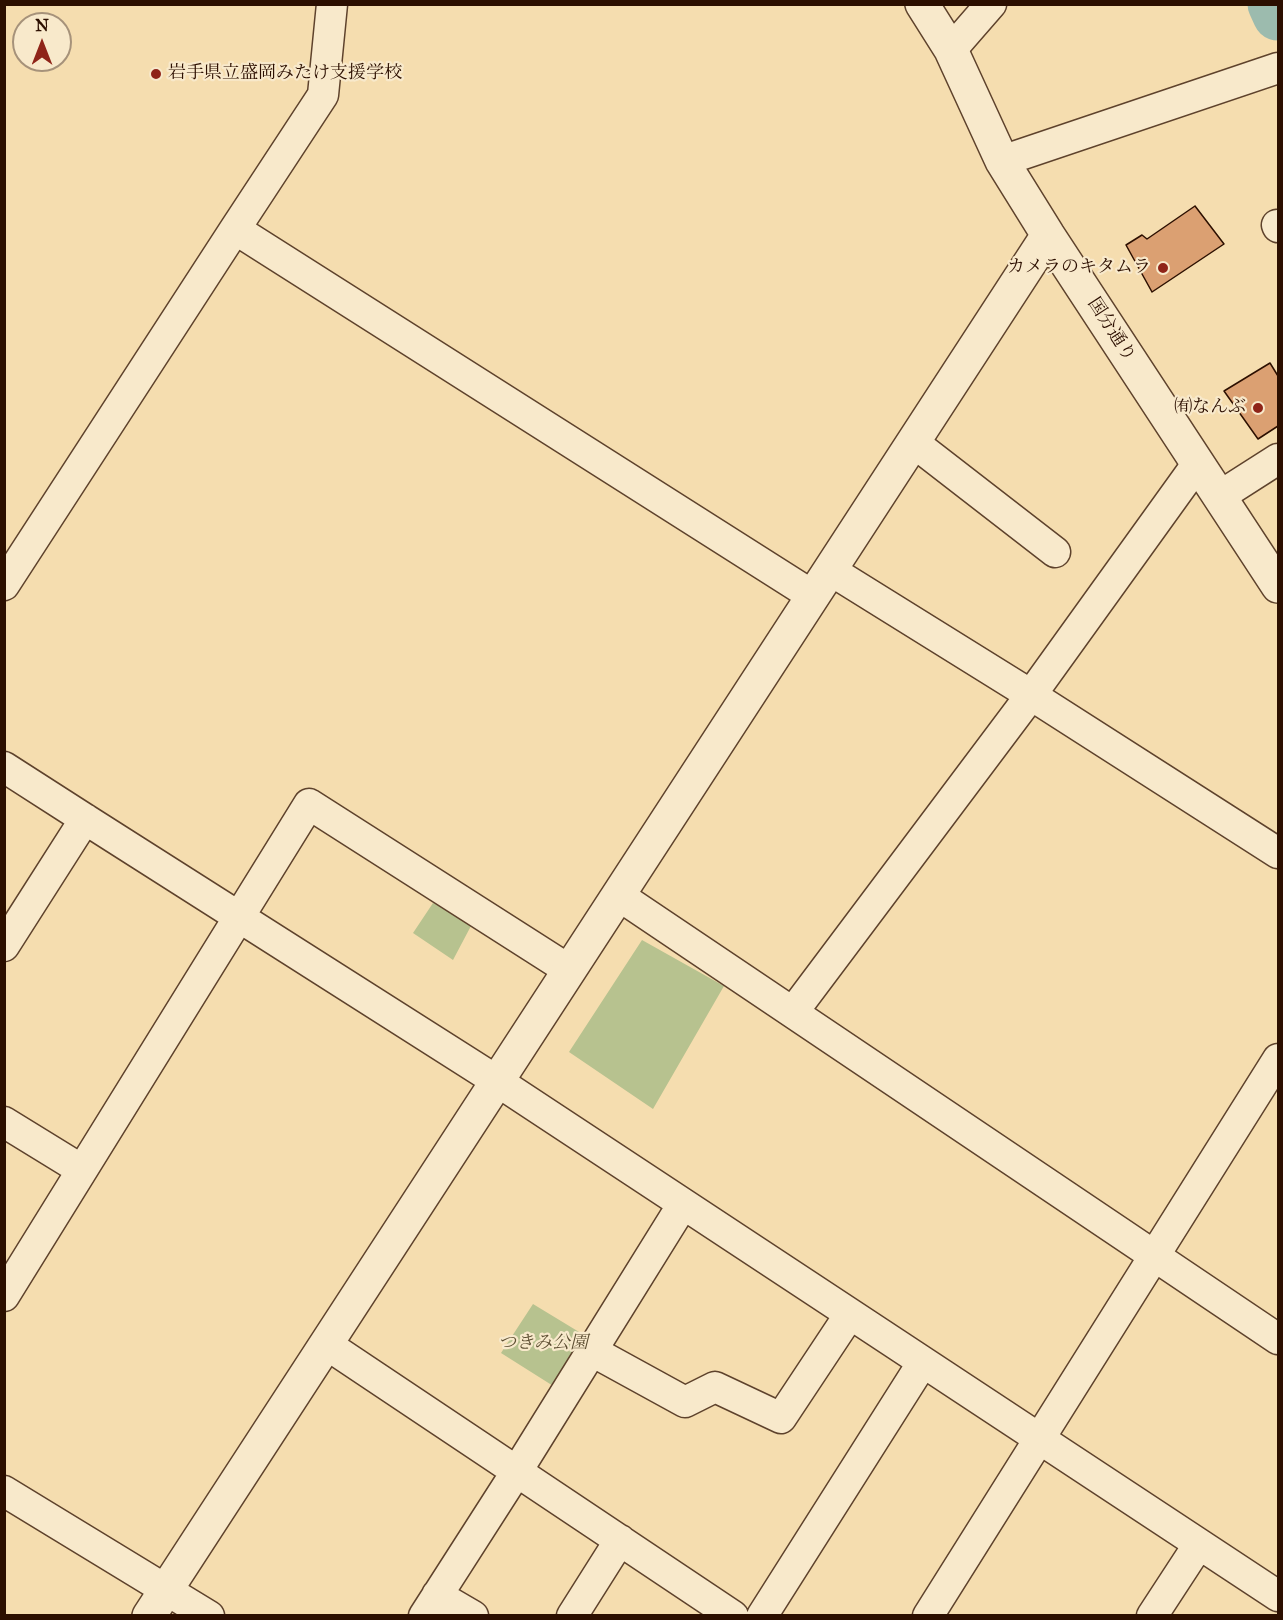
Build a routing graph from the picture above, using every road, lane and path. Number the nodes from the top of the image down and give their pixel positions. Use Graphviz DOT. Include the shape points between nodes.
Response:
graph roads {
  1 [pos="332,4"];
  2 [pos="922,4"];
  3 [pos="992,4"];
  4 [pos="951,50"];
  5 [pos="1278,68"];
  6 [pos="1002,161"];
  7 [pos="235,229"];
  8 [pos="1048,235"];
  9 [pos="913,442"];
  10 [pos="1278,459"];
  11 [pos="1198,463"];
  12 [pos="1220,496"];
  13 [pos="1055,552"];
  14 [pos="821,583"];
  15 [pos="4,585"];
  16 [pos="1278,586"];
  17 [pos="1031,695"];
  18 [pos="4,767"];
  19 [pos="84,819"];
  20 [pos="1278,853"];
  21 [pos="618,895"];
  22 [pos="238,917"];
  23 [pos="4,946"];
  24 [pos="569,970"];
  25 [pos="793,1012"];
  26 [pos="1278,1059"];
  27 [pos="497,1081"];
  28 [pos="4,1122"];
  29 [pos="82,1170"];
  30 [pos="683,1204"];
  31 [pos="1155,1256"];
  32 [pos="4,1296"];
  33 [pos="850,1314"];
  34 [pos="1278,1339"];
  35 [pos="326,1344"];
  36 [pos="592,1351"];
  37 [pos="923,1362"];
  38 [pos="1040,1439"];
  39 [pos="517,1471"];
  40 [pos="4,1491"];
  41 [pos="620,1540"];
  42 [pos="1199,1544"];
  43 [pos="1278,1596"];
  44 [pos="158,1602"];
  45 [pos="430,1605"];
  46 [pos="209,1616"];
  47 [pos="473,1616"];
  48 [pos="572,1616"];
  49 [pos="734,1616"];
  50 [pos="762,1616"];
  51 [pos="928,1616"];
  52 [pos="1152,1616"];
  1 -- 7 [label="street" via="323,95"];
  2 -- 4 [label="street, 国分通り"];
  3 -- 4 [label="street"];
  4 -- 6 [label="street, 国分通り"];
  5 -- 6 [label="street"];
  6 -- 8 [label="street, 国分通り"];
  7 -- 14 [label="street"];
  7 -- 15 [label="street"];
  8 -- 9 [label="street"];
  8 -- 11 [label="street, 国分通り"];
  9 -- 13 [label="street"];
  9 -- 14 [label="street"];
  10 -- 12 [label="street"];
  11 -- 12 [label="street, 国分通り"];
  11 -- 17 [label="street"];
  12 -- 16 [label="street, 国分通り"];
  14 -- 17 [label="street"];
  14 -- 21 [label="street"];
  17 -- 20 [label="street"];
  17 -- 25 [label="street"];
  18 -- 19 [label="street"];
  19 -- 22 [label="street"];
  19 -- 23 [label="street"];
  21 -- 24 [label="street"];
  21 -- 25 [label="street"];
  22 -- 24 [label="street" via="309,804"];
  22 -- 27 [label="street"];
  22 -- 29 [label="street"];
  24 -- 27 [label="street"];
  25 -- 31 [label="street"];
  26 -- 31 [label="street"];
  27 -- 30 [label="street"];
  27 -- 35 [label="street"];
  28 -- 29 [label="street"];
  29 -- 32 [label="street"];
  30 -- 33 [label="street"];
  30 -- 36 [label="street"];
  31 -- 34 [label="street"];
  31 -- 38 [label="street"];
  33 -- 36 [label="street" via="781,1418 715,1387 685,1402"];
  33 -- 37 [label="street"];
  35 -- 39 [label="street"];
  35 -- 44 [label="street"];
  36 -- 39 [label="street"];
  37 -- 38 [label="street"];
  37 -- 50 [label="street"];
  38 -- 42 [label="street"];
  38 -- 51 [label="street"];
  39 -- 41 [label="street"];
  39 -- 45 [label="street"];
  40 -- 44 [label="street"];
  41 -- 48 [label="street"];
  41 -- 49 [label="street"];
  42 -- 43 [label="street"];
  42 -- 52 [label="street"];
  44 -- 46 [label="street"];
  45 -- 47 [label="street"];
}
